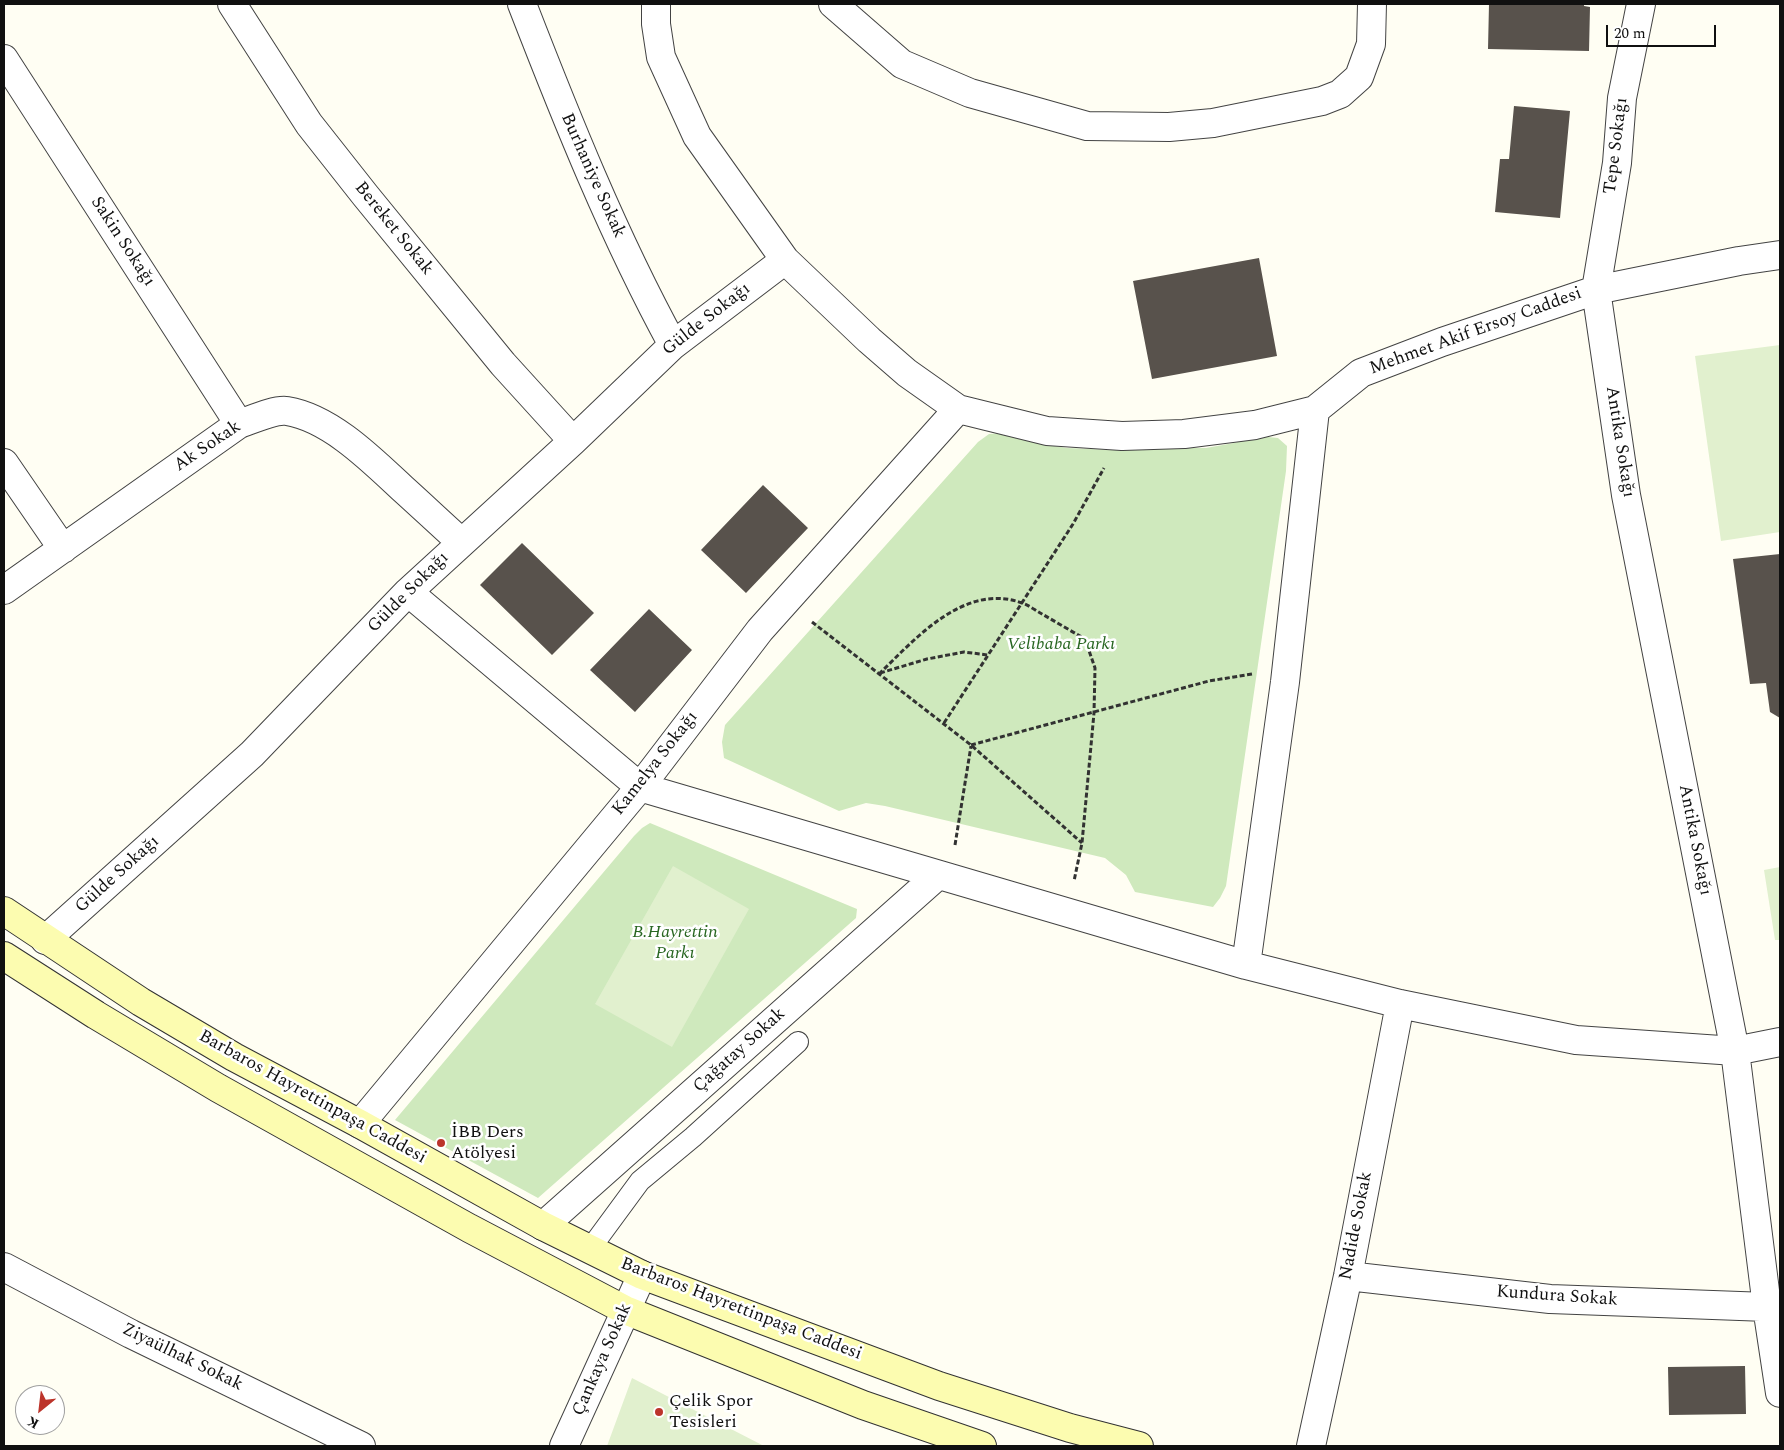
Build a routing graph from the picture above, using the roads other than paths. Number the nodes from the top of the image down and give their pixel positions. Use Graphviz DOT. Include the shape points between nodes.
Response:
graph roads {
  1 [pos="232,4"];
  2 [pos="522,4"];
  3 [pos="656,4"];
  4 [pos="833,4"];
  5 [pos="1372,4"];
  6 [pos="1641,4"];
  7 [pos="4,59"];
  8 [pos="1780,256"];
  9 [pos="784,260"];
  10 [pos="1596,290"];
  11 [pos="673,344"];
  12 [pos="958,409"];
  13 [pos="1315,410"];
  14 [pos="240,424"];
  15 [pos="573,441"];
  16 [pos="4,463"];
  17 [pos="461,542"];
  18 [pos="63,549"];
  19 [pos="4,590"];
  20 [pos="408,592"];
  21 [pos="640,786"];
  22 [pos="943,877"];
  23 [pos="4,911"];
  24 [pos="45,940"];
  25 [pos="12,961"];
  26 [pos="1246,965"];
  27 [pos="1400,1004"];
  28 [pos="798,1042"];
  29 [pos="1780,1042"];
  30 [pos="1735,1051"];
  31 [pos="360,1124"];
  32 [pos="543,1226"];
  33 [pos="590,1249"];
  34 [pos="4,1268"];
  35 [pos="642,1275"];
  36 [pos="1348,1276"];
  37 [pos="1767,1307"];
  38 [pos="625,1310"];
  39 [pos="1780,1393"];
  40 [pos="361,1446"];
  41 [pos="564,1446"];
  42 [pos="982,1446"];
  43 [pos="1139,1446"];
  44 [pos="1310,1446"];
  1 -- 15 [label="street, Bereket Sokak" via="309,124 503,364"];
  2 -- 11 [label="street, Burhaniye Sokak" via="582,157 644,291"];
  3 -- 9 [label="street, Mehmet Akif Ersoy Caddesi" via="661,57 697,136"];
  4 -- 5 [label="street" via="902,64 970,93 1087,126 1169,127 1214,123 1322,101 1340,94 1360,77 1372,44"];
  6 -- 10 [label="street, Tepe Sokağı" via="1622,98 1617,163"];
  7 -- 14 [label="street, Sakin Sokağı"];
  8 -- 10 [label="street, Mehmet Akif Ersoy Caddesi"];
  9 -- 11 [label="street, Gülde Sokağı"];
  9 -- 12 [label="street, Mehmet Akif Ersoy Caddesi" via="875,346"];
  10 -- 13 [label="street, Mehmet Akif Ersoy Caddesi" via="1360,373"];
  10 -- 30 [label="street, Antika Sokağı" via="1626,495"];
  11 -- 15 [label="street, Gülde Sokağı"];
  12 -- 13 [label="street, Mehmet Akif Ersoy Caddesi" via="1047,431 1122,436 1184,434 1255,425"];
  12 -- 21 [label="street, Kamelya Sokağı" via="760,630"];
  13 -- 26 [label="street" via="1287,668"];
  14 -- 17 [label="street, Ak Sokak" via="285,410 331,428 372,460"];
  14 -- 18 [label="street, Ak Sokak"];
  15 -- 17 [label="street, Gülde Sokağı"];
  16 -- 18 [label="street"];
  17 -- 20 [label="street, Gülde Sokağı"];
  18 -- 19 [label="street, Ak Sokak"];
  20 -- 21 [label="street"];
  20 -- 24 [label="street, Gülde Sokağı" via="252,754"];
  21 -- 22 [label="street"];
  21 -- 31 [label="street, Kamelya Sokağı"];
  22 -- 26 [label="street"];
  22 -- 32 [label="street, Çağatay Sokak"];
  23 -- 24 [label="street, Barbaros Hayrettinpaşa Caddesi"];
  24 -- 25 [label="street"];
  24 -- 31 [label="street, Barbaros Hayrettinpaşa Caddesi" via="234,1057"];
  25 -- 38 [label="street, Barbaros Hayrettinpaşa Caddesi" via="218,1088 469,1228"];
  26 -- 27 [label="street"];
  27 -- 30 [label="street" via="1576,1040"];
  27 -- 36 [label="street, Nadide Sokak"];
  28 -- 33 [label="lane" via="640,1181"];
  29 -- 30 [label="street"];
  30 -- 37 [label="street, Antika Sokağı"];
  31 -- 32 [label="street, Barbaros Hayrettinpaşa Caddesi"];
  32 -- 33 [label="street, Barbaros Hayrettinpaşa Caddesi"];
  33 -- 35 [label="street, Barbaros Hayrettinpaşa Caddesi"];
  34 -- 40 [label="street, Ziyaülhak Sokak"];
  35 -- 38 [label="street, Çankaya Sokak"];
  35 -- 43 [label="street, Barbaros Hayrettinpaşa Caddesi" via="939,1386 1070,1428"];
  36 -- 37 [label="street, Kundura Sokak" via="1550,1299"];
  36 -- 44 [label="street, Nadide Sokak"];
  37 -- 39 [label="street, Antika Sokağı"];
  38 -- 41 [label="street, Çankaya Sokak"];
  38 -- 42 [label="street, Barbaros Hayrettinpaşa Caddesi" via="862,1405"];
}
